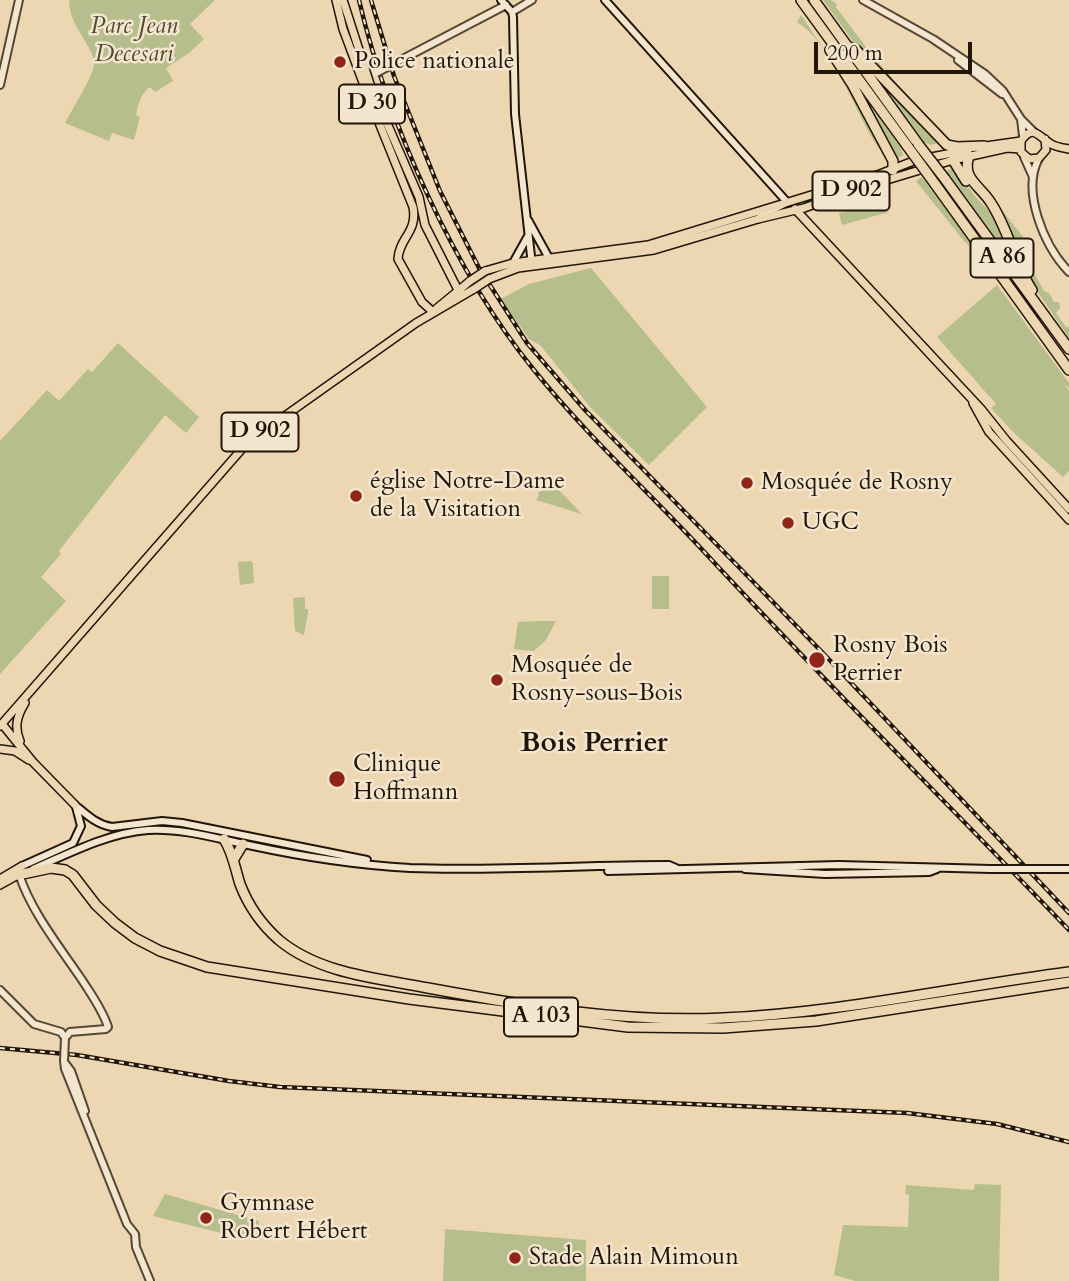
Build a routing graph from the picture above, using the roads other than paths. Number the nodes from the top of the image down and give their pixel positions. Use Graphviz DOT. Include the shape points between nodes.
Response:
graph roads {
  1 [pos="19,0"];
  2 [pos="336,0"];
  3 [pos="343,0"];
  4 [pos="532,0"];
  5 [pos="605,0"];
  6 [pos="801,0"];
  7 [pos="814,0"];
  8 [pos="860,0"];
  9 [pos="504,3"];
  10 [pos="512,12"];
  11 [pos="819,26"];
  12 [pos="847,46"];
  13 [pos="366,79"];
  14 [pos="0,85"];
  15 [pos="1021,119"];
  16 [pos="1034,132"];
  17 [pos="1045,139"];
  18 [pos="943,141"];
  19 [pos="913,145"];
  20 [pos="1022,145"];
  21 [pos="984,146"];
  22 [pos="1069,151"];
  23 [pos="941,155"];
  24 [pos="969,156"];
  25 [pos="1042,156"];
  26 [pos="953,160"];
  27 [pos="932,166"];
  28 [pos="901,170"];
  29 [pos="521,174"];
  30 [pos="869,177"];
  31 [pos="1033,177"];
  32 [pos="940,182"];
  33 [pos="787,202"];
  34 [pos="417,204"];
  35 [pos="804,208"];
  36 [pos="795,209"];
  37 [pos="995,209"];
  38 [pos="803,217"];
  39 [pos="758,219"];
  40 [pos="414,225"];
  41 [pos="425,226"];
  42 [pos="528,235"];
  43 [pos="513,262"];
  44 [pos="548,262"];
  45 [pos="532,264"];
  46 [pos="1069,272"];
  47 [pos="487,275"];
  48 [pos="472,285"];
  49 [pos="458,290"];
  50 [pos="422,302"];
  51 [pos="433,312"];
  52 [pos="420,321"];
  53 [pos="1060,336"];
  54 [pos="1069,349"];
  55 [pos="1069,369"];
  56 [pos="972,399"];
  57 [pos="1069,509"];
  58 [pos="1069,520"];
  59 [pos="26,699"];
  60 [pos="17,719"];
  61 [pos="1,724"];
  62 [pos="0,749"];
  63 [pos="33,762"];
  64 [pos="75,805"];
  65 [pos="206,827"];
  66 [pos="224,839"];
  67 [pos="243,844"];
  68 [pos="234,859"];
  69 [pos="384,864"];
  70 [pos="654,865"];
  71 [pos="571,868"];
  72 [pos="676,868"];
  73 [pos="1069,869"];
  74 [pos="20,871"];
  75 [pos="619,871"];
  76 [pos="0,879"];
  77 [pos="0,885"];
  78 [pos="1069,971"];
  79 [pos="1069,983"];
  80 [pos="0,989"];
  81 [pos="65,1038"];
  82 [pos="150,1281"];
  1 -- 14 [label="main road"];
  2 -- 13 [label="main road, D 30"];
  3 -- 13 [label="main road, D 30"];
  4 -- 10 [label="main road"];
  5 -- 33 [label="main road"];
  6 -- 11 [label="highway, A 86"];
  7 -- 12 [label="highway, A 86"];
  8 -- 15 [label="main road" via="971,63 992,80"];
  9 -- 10 [label="main road"];
  9 -- 13 [label="main road, bridge"];
  10 -- 29 [label="main road"];
  11 -- 19 [label="highway, A 86"];
  11 -- 28 [label="highway"];
  12 -- 18 [label="highway"];
  12 -- 19 [label="highway, A 86"];
  13 -- 34 [label="main road, D 30"];
  15 -- 16 [label="main road"];
  15 -- 20 [label="main road"];
  16 -- 17 [label="main road"];
  16 -- 20 [label="main road"];
  17 -- 22 [label="main road"];
  17 -- 25 [label="main road"];
  18 -- 21 [label="highway" via="956,147"];
  18 -- 23 [label="highway"];
  19 -- 32 [label="highway, A 86, bridge"];
  20 -- 21 [label="main road, D 902"];
  20 -- 24 [label="main road, D 902"];
  20 -- 25 [label="main road" via="1028,159"];
  20 -- 31 [label="main road"];
  21 -- 23 [label="main road, D 902"];
  22 -- 25 [label="main road" via="1054,150"];
  23 -- 26 [label="main road"];
  23 -- 27 [label="main road"];
  23 -- 28 [label="main road, D 902" via="916,160"];
  24 -- 26 [label="main road, D 902"];
  24 -- 37 [label="highway" via="970,179"];
  25 -- 31 [label="main road"];
  26 -- 27 [label="main road, D 902"];
  26 -- 37 [label="highway" via="968,184"];
  27 -- 28 [label="main road, D 902"];
  28 -- 30 [label="main road, D 902"];
  28 -- 35 [label="main road, D 902"];
  29 -- 42 [label="main road"];
  29 -- 44 [label="main road" via="527,177 528,218"];
  30 -- 33 [label="main road, D 902"];
  30 -- 35 [label="main road" via="813,199"];
  31 -- 46 [label="main road" via="1040,228"];
  32 -- 53 [label="highway, A 86"];
  32 -- 55 [label="highway, A 86"];
  33 -- 36 [label="main road"];
  33 -- 39 [label="main road"];
  33 -- 44 [label="main road, D 902" via="648,245"];
  34 -- 40 [label="main road, D 30"];
  34 -- 41 [label="main road, D 30"];
  35 -- 36 [label="main road, D 902"];
  35 -- 38 [label="main road"];
  36 -- 38 [label="main road"];
  36 -- 39 [label="main road, D 902"];
  37 -- 53 [label="highway" via="1020,269"];
  38 -- 56 [label="main road"];
  39 -- 44 [label="main road, D 902" via="654,250"];
  40 -- 41 [label="main road"];
  40 -- 50 [label="main road, D 30" via="398,259"];
  41 -- 49 [label="main road, D 30"];
  42 -- 43 [label="main road"];
  42 -- 45 [label="main road"];
  43 -- 45 [label="main road, D 902"];
  43 -- 47 [label="main road, D 902"];
  44 -- 45 [label="main road, D 902"];
  45 -- 47 [label="main road, D 902"];
  47 -- 48 [label="main road, D 902, bridge"];
  48 -- 49 [label="main road, D 902"];
  48 -- 51 [label="main road, D 902"];
  49 -- 51 [label="main road, D 902"];
  50 -- 51 [label="main road, D 30"];
  50 -- 52 [label="main road"];
  51 -- 52 [label="main road, D 902"];
  52 -- 59 [label="main road, D 902" via="248,442"];
  53 -- 54 [label="highway, A 86"];
  56 -- 57 [label="main road"];
  56 -- 58 [label="main road" via="989,432"];
  59 -- 60 [label="main road, D 902"];
  59 -- 61 [label="main road, D 902"];
  60 -- 61 [label="main road"];
  60 -- 63 [label="main road" via="19,740"];
  61 -- 63 [label="main road"];
  62 -- 63 [label="main road" via="15,751"];
  63 -- 64 [label="main road"];
  64 -- 65 [label="main road" via="97,823 112,827 162,821"];
  64 -- 74 [label="main road" via="81,826 73,842"];
  65 -- 66 [label="main road"];
  65 -- 69 [label="main road"];
  66 -- 67 [label="main road"];
  66 -- 68 [label="highway, A 103"];
  66 -- 74 [label="main road" via="173,830 134,832"];
  67 -- 68 [label="highway"];
  67 -- 69 [label="main road"];
  68 -- 78 [label="highway, A 103" via="248,902 262,922 277,938 318,964 568,1011 676,1019 762,1016"];
  69 -- 71 [label="main road"];
  70 -- 71 [label="main road"];
  70 -- 72 [label="main road"];
  70 -- 75 [label="main road"];
  71 -- 75 [label="main road"];
  72 -- 73 [label="main road, bridge"];
  72 -- 75 [label="main road"];
  74 -- 76 [label="main road"];
  74 -- 77 [label="main road"];
  74 -- 79 [label="highway, A 103" via="65,870 96,905 135,938 207,967 628,1027 816,1021"];
  74 -- 81 [label="main road" via="102,1020 92,1030 70,1032"];
  80 -- 81 [label="main road" via="34,1024 61,1032"];
  81 -- 82 [label="main road, bridge" via="64,1061"];
}
